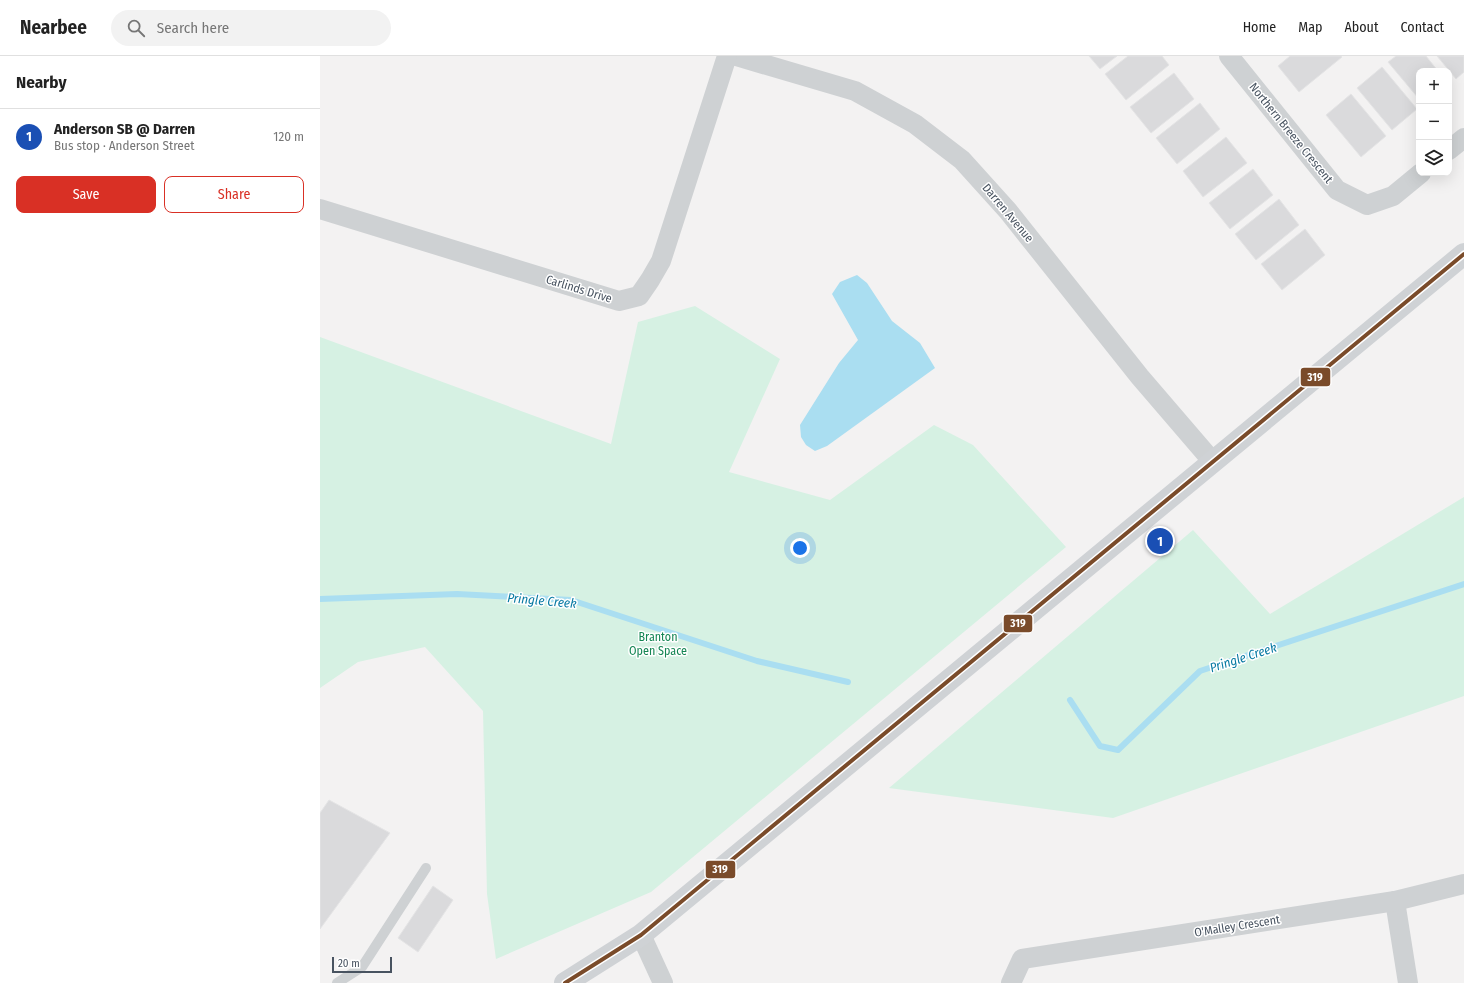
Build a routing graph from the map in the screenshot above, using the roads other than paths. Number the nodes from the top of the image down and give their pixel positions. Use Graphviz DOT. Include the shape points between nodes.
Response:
graph roads {
  1 [pos="727,56"];
  2 [pos="736,56"];
  3 [pos="1229,56"];
  4 [pos="1464,138"];
  5 [pos="1452,148"];
  6 [pos="1417,176"];
  7 [pos="320,210"];
  8 [pos="1464,254"];
  9 [pos="1213,462"];
  10 [pos="426,868"];
  11 [pos="1464,884"];
  12 [pos="1395,901"];
  13 [pos="641,935"];
  14 [pos="337,983"];
  15 [pos="565,983"];
  16 [pos="663,983"];
  17 [pos="1011,983"];
  18 [pos="1408,983"];
  1 -- 7 [label="street, Carlinds Drive" via="660,261 639,296 619,301"];
  2 -- 9 [label="street, Darren Avenue" via="855,91 915,124 962,160 1008,211 1140,377"];
  3 -- 6 [label="street, Northern Breeze Crescent" via="1337,190 1368,205 1393,196"];
  4 -- 5 [label="street"];
  8 -- 9 [label="street"];
  9 -- 13 [label="street"];
  10 -- 14 [label="lane" via="362,967"];
  11 -- 12 [label="street"];
  12 -- 17 [label="street, O'Malley Crescent" via="1022,959"];
  12 -- 18 [label="street"];
  13 -- 15 [label="street"];
  13 -- 16 [label="street"];
}
